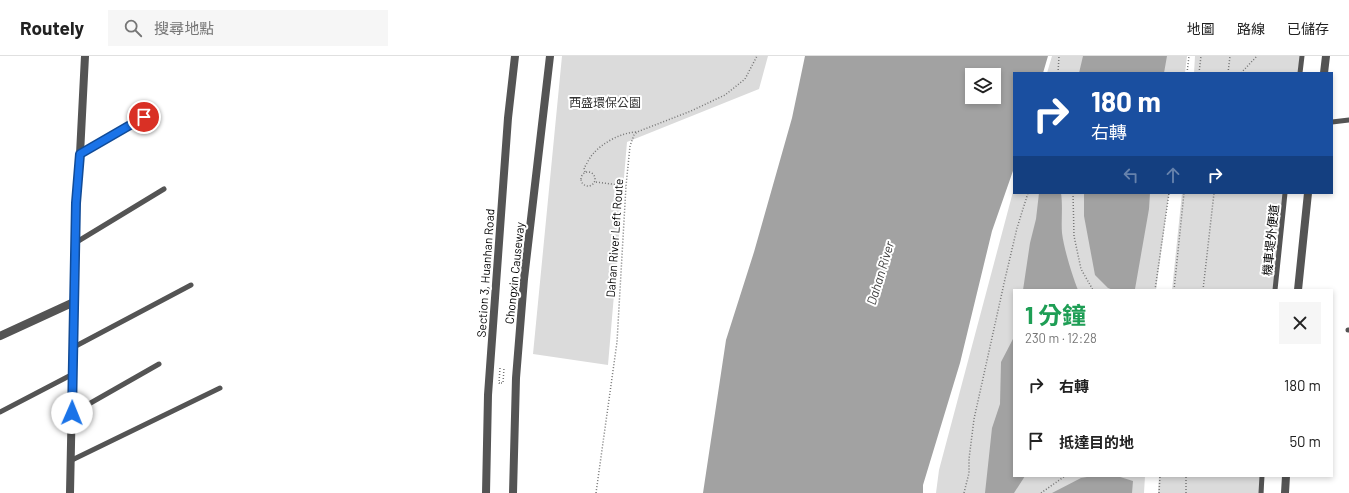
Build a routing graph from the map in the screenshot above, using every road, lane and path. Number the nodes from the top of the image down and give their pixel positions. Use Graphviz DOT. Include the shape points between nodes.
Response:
graph roads {
  1 [pos="86,56"];
  2 [pos="515,56"];
  3 [pos="550,56"];
  4 [pos="757,56"];
  5 [pos="1059,56"];
  6 [pos="1189,56"];
  7 [pos="1201,56"];
  8 [pos="1230,56"];
  9 [pos="1257,56"];
  10 [pos="1302,56"];
  11 [pos="1326,56"];
  12 [pos="1058,72"];
  13 [pos="1187,72"];
  14 [pos="1199,72"];
  15 [pos="1228,72"];
  16 [pos="1242,72"];
  17 [pos="1300,72"];
  18 [pos="1324,72"];
  19 [pos="144,117"];
  20 [pos="1349,120"];
  21 [pos="1333,122"];
  22 [pos="637,132"];
  23 [pos="80,154"];
  24 [pos="585,172"];
  25 [pos="595,182"];
  26 [pos="626,186"];
  27 [pos="164,190"];
  28 [pos="1028,194"];
  29 [pos="1072,194"];
  30 [pos="1169,194"];
  31 [pos="1184,194"];
  32 [pos="1214,194"];
  33 [pos="1286,194"];
  34 [pos="1308,194"];
  35 [pos="75,243"];
  36 [pos="191,286"];
  37 [pos="1092,289"];
  38 [pos="1155,289"];
  39 [pos="1174,289"];
  40 [pos="1203,289"];
  41 [pos="1275,289"];
  42 [pos="1298,289"];
  43 [pos="74,302"];
  44 [pos="0,336"];
  45 [pos="74,347"];
  46 [pos="159,364"];
  47 [pos="500,368"];
  48 [pos="504,368"];
  49 [pos="73,374"];
  50 [pos="220,388"];
  51 [pos="0,412"];
  52 [pos="72,413"];
  53 [pos="72,460"];
  54 [pos="1064,477"];
  55 [pos="1160,477"];
  56 [pos="1186,477"];
  57 [pos="1262,477"];
  58 [pos="1286,477"];
  59 [pos="70,493"];
  60 [pos="486,493"];
  61 [pos="513,493"];
  62 [pos="596,493"];
  63 [pos="964,493"];
  64 [pos="1041,493"];
  65 [pos="1159,493"];
  66 [pos="1186,493"];
  67 [pos="1261,493"];
  68 [pos="1285,493"];
  1 -- 23 [label="street"];
  2 -- 60 [label="street, Section 3, Huanhan Road" via="488,387"];
  3 -- 61 [label="street, Chongxin Causeway" via="524,279 516,378"];
  4 -- 22 [label="path" via="745,79 725,95"];
  5 -- 12 [label="path"];
  6 -- 13 [label="path"];
  7 -- 14 [label="path"];
  8 -- 15 [label="path"];
  9 -- 16 [label="path"];
  10 -- 17 [label="lane"];
  11 -- 18 [label="street"];
  19 -- 23 [label="lane"];
  20 -- 21 [label="lane"];
  22 -- 24 [label="path" via="616,137 603,146 593,154 584,168"];
  22 -- 26 [label="path, Dahan River Left Route" via="630,146"];
  23 -- 35 [label="street"];
  24 -- 25 [label="path" via="592,173 596,178"];
  24 -- 25 [label="path" via="581,178 583,185 588,187"];
  25 -- 26 [label="path"];
  26 -- 62 [label="path, Dahan River Left Route" via="617,342"];
  27 -- 35 [label="lane"];
  28 -- 63 [label="path" via="1017,228 974,419"];
  29 -- 37 [label="path" via="1074,236 1081,269"];
  30 -- 38 [label="path"];
  31 -- 39 [label="path"];
  32 -- 40 [label="path"];
  33 -- 41 [label="lane, 機車堤外便道"];
  34 -- 42 [label="street"];
  35 -- 43 [label="street"];
  36 -- 45 [label="lane"];
  43 -- 44 [label="street"];
  43 -- 45 [label="street"];
  45 -- 49 [label="street"];
  46 -- 52 [label="lane"];
  47 -- 48 [label="path" via="499,383 503,383"];
  49 -- 51 [label="lane"];
  49 -- 52 [label="street"];
  50 -- 53 [label="lane"];
  52 -- 53 [label="street"];
  53 -- 59 [label="street"];
  54 -- 64 [label="path"];
  55 -- 65 [label="path"];
  56 -- 66 [label="path"];
  57 -- 67 [label="lane"];
  58 -- 68 [label="street"];
}
